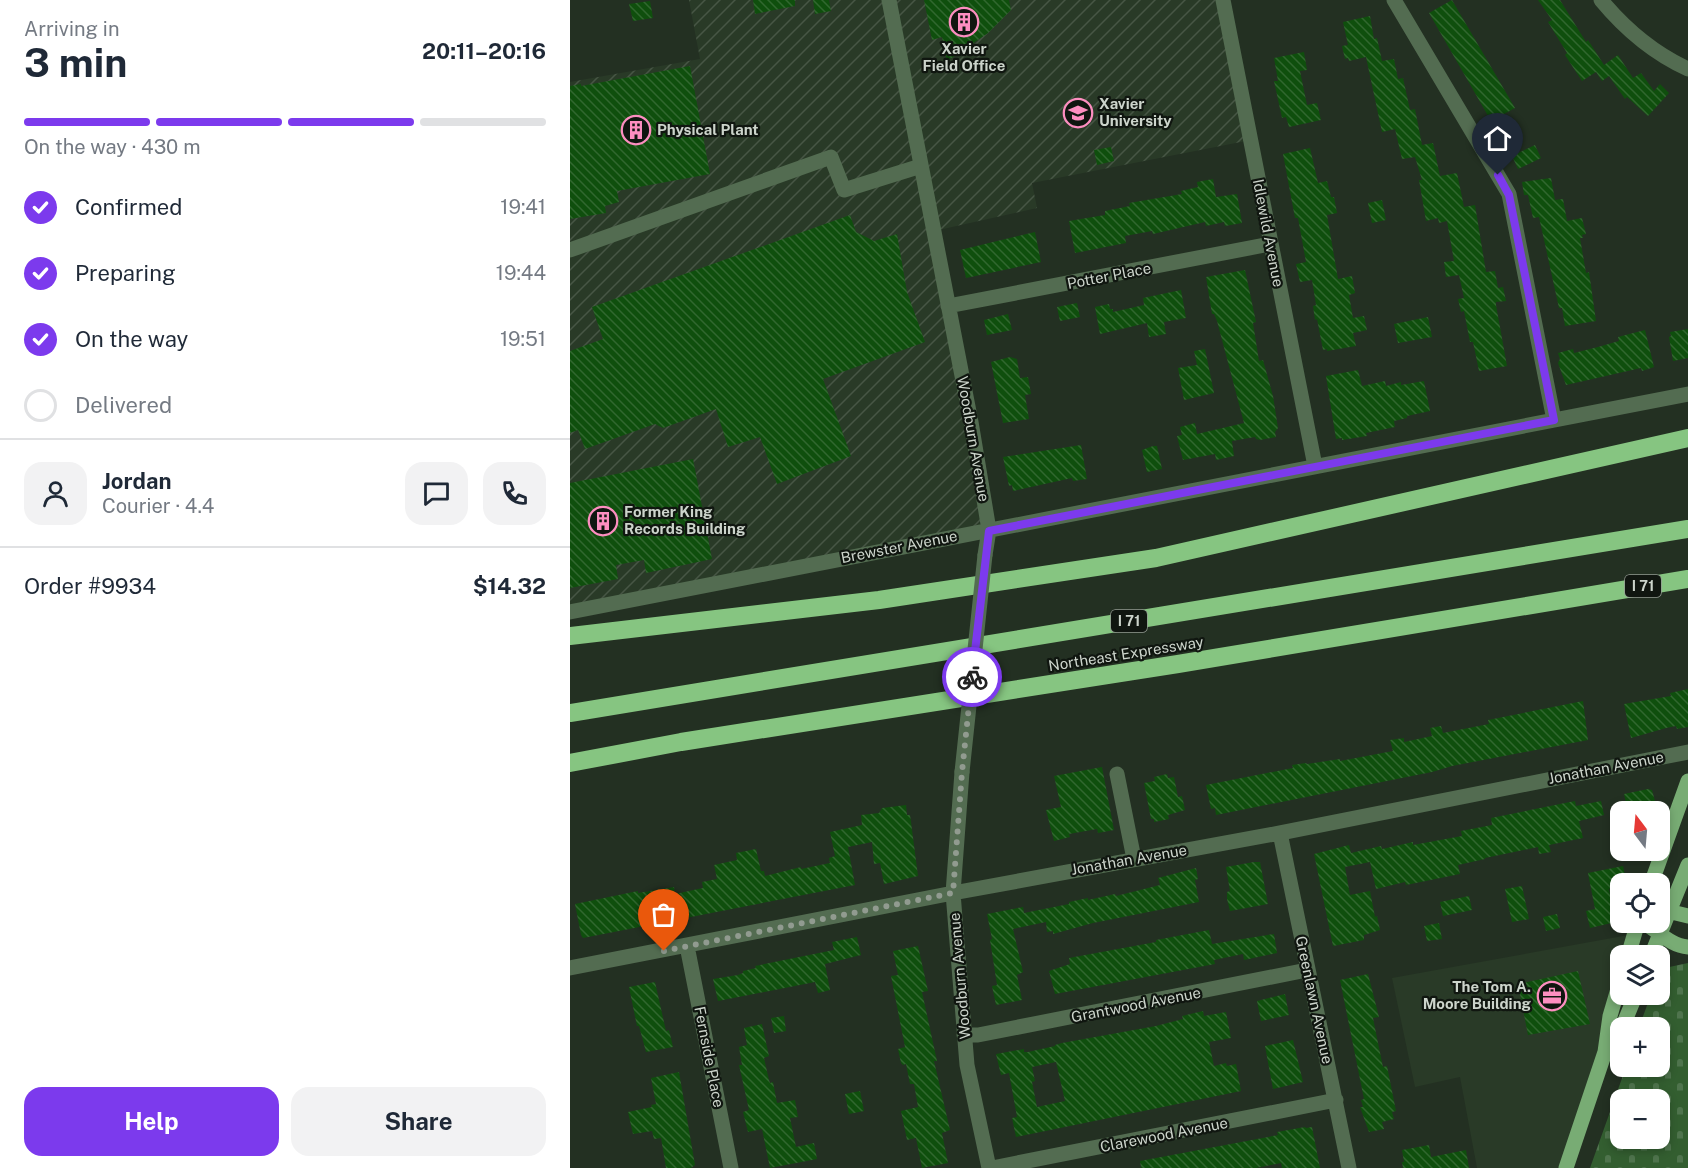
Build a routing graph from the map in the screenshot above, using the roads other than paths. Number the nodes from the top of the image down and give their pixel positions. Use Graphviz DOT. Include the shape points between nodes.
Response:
graph roads {
  1 [pos="889,0"];
  2 [pos="1223,0"];
  3 [pos="1394,0"];
  4 [pos="1601,0"];
  5 [pos="1688,69"];
  6 [pos="921,166"];
  7 [pos="1270,244"];
  8 [pos="570,250"];
  9 [pos="948,306"];
  10 [pos="1688,394"];
  11 [pos="1554,420"];
  12 [pos="1688,438"];
  13 [pos="1315,466"];
  14 [pos="1688,529"];
  15 [pos="989,531"];
  16 [pos="1688,579"];
  17 [pos="570,612"];
  18 [pos="570,636"];
  19 [pos="570,713"];
  20 [pos="1688,752"];
  21 [pos="570,763"];
  22 [pos="1117,774"];
  23 [pos="1688,781"];
  24 [pos="1280,833"];
  25 [pos="1134,859"];
  26 [pos="1688,865"];
  27 [pos="1655,873"];
  28 [pos="953,893"];
  29 [pos="1670,899"];
  30 [pos="1670,912"];
  31 [pos="1688,916"];
  32 [pos="1661,933"];
  33 [pos="687,946"];
  34 [pos="1688,947"];
  35 [pos="570,968"];
  36 [pos="1307,970"];
  37 [pos="1613,1005"];
  38 [pos="964,1035"];
  39 [pos="1610,1045"];
  40 [pos="1605,1052"];
  41 [pos="1336,1100"];
  42 [pos="731,1168"];
  43 [pos="990,1168"];
  44 [pos="1349,1168"];
  45 [pos="1566,1168"];
  1 -- 6 [label="street, Woodburn Avenue"];
  2 -- 7 [label="street, Idlewild Avenue"];
  3 -- 11 [label="street" via="1509,195"];
  4 -- 5 [label="street" via="1633,34"];
  6 -- 8 [label="street" via="844,190 831,157"];
  6 -- 9 [label="street, Woodburn Avenue"];
  7 -- 9 [label="street, Potter Place"];
  7 -- 13 [label="street, Idlewild Avenue"];
  9 -- 15 [label="street, Woodburn Avenue"];
  10 -- 11 [label="street, Brewster Avenue"];
  11 -- 13 [label="street, Brewster Avenue"];
  12 -- 18 [label="highway" via="1156,558 879,600"];
  13 -- 15 [label="street, Brewster Avenue"];
  14 -- 19 [label="highway, Northeast Expressway / I 71"];
  15 -- 17 [label="street, Brewster Avenue"];
  15 -- 28 [label="street, Woodburn Avenue, bridge" via="962,772"];
  16 -- 21 [label="highway, Northeast Expressway / I 71"];
  20 -- 24 [label="street, Jonathan Avenue"];
  22 -- 25 [label="street"];
  23 -- 27 [label="main road"];
  24 -- 25 [label="street, Jonathan Avenue"];
  24 -- 36 [label="street, Greenlawn Avenue"];
  25 -- 28 [label="street, Jonathan Avenue"];
  26 -- 29 [label="main road"];
  28 -- 33 [label="street, Jonathan Avenue"];
  28 -- 38 [label="street, Woodburn Avenue"];
  30 -- 31 [label="main road"];
  32 -- 34 [label="main road"];
  33 -- 35 [label="street, Jonathan Avenue"];
  33 -- 42 [label="street, Fernside Place"];
  36 -- 38 [label="street, Grantwood Avenue" via="1123,1008"];
  36 -- 41 [label="street, Greenlawn Avenue"];
  37 -- 40 [label="main road"];
  38 -- 43 [label="street, Woodburn Avenue"];
  39 -- 40 [label="main road"];
  40 -- 45 [label="main road"];
  41 -- 43 [label="street, Clarewood Avenue"];
  41 -- 44 [label="street, Greenlawn Avenue"];
}
